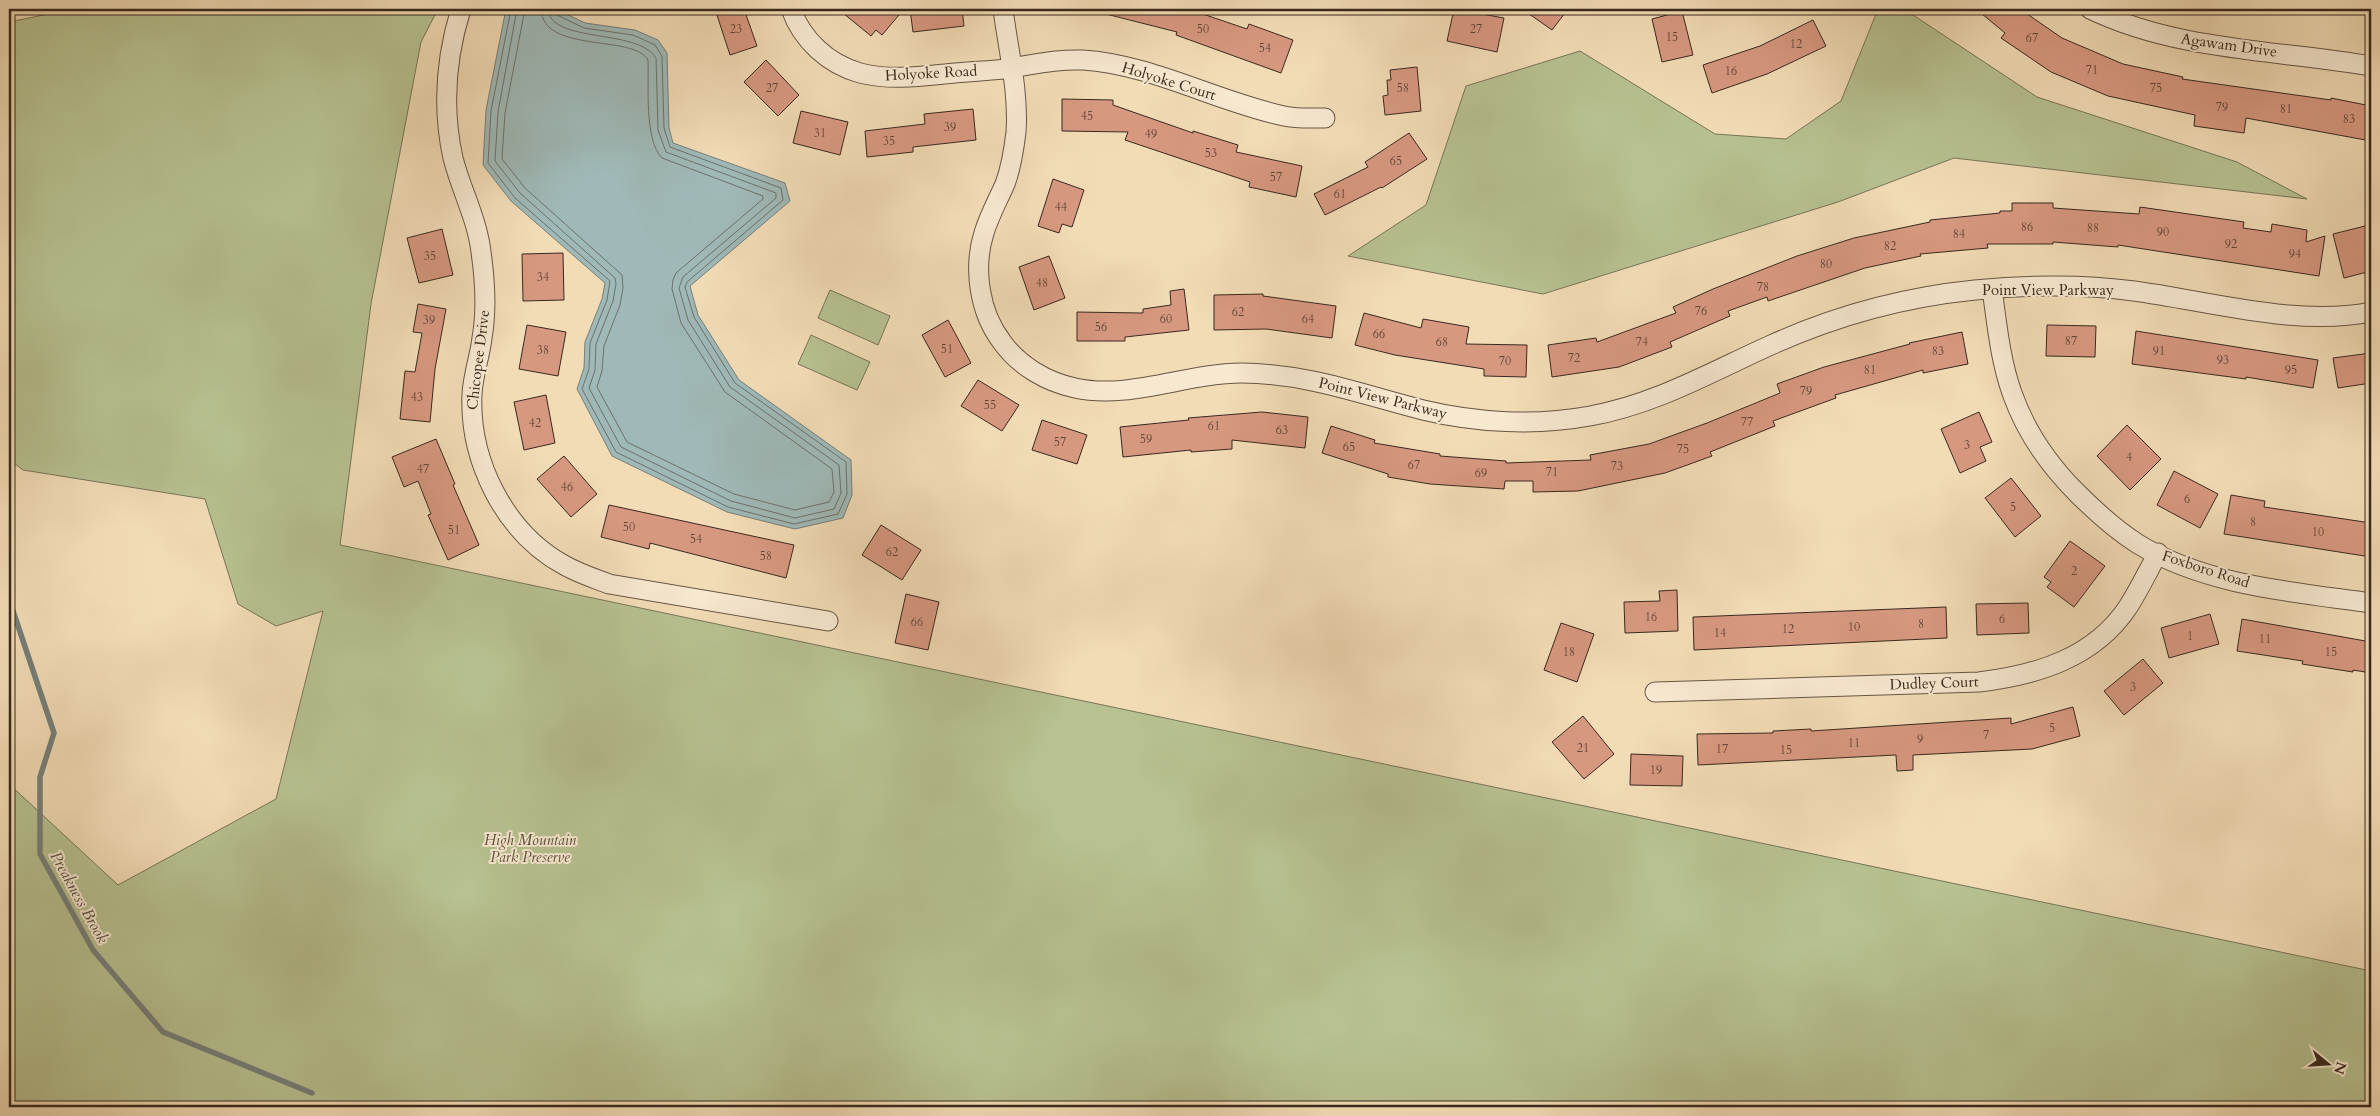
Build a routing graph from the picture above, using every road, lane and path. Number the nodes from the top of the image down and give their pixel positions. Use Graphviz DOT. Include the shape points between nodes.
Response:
graph roads {
  1 [pos="461,9"];
  2 [pos="790,9"];
  3 [pos="1003,9"];
  4 [pos="2090,9"];
  5 [pos="2371,66"];
  6 [pos="1010,68"];
  7 [pos="1326,118"];
  8 [pos="1992,289"];
  9 [pos="2371,312"];
  10 [pos="2158,553"];
  11 [pos="2371,604"];
  12 [pos="828,621"];
  13 [pos="1655,692"];
  1 -- 12 [label="street, Chicopee Drive" via="449,59 447,111 453,159 472,209 484,273 483,337 472,390 471,417 475,444 492,488 528,537 562,564 585,575 609,584"];
  2 -- 6 [label="street, Holyoke Road" via="806,38 821,52 859,73 902,78"];
  3 -- 6 [label="street, Point View Parkway"];
  4 -- 5 [label="street, Agawam Drive" via="2138,28 2177,38"];
  6 -- 7 [label="street, Holyoke Court" via="1055,60 1084,60 1114,65 1285,117"];
  6 -- 8 [label="street, Point View Parkway" via="1016,132 1006,180 984,230 979,254 981,295 989,320 1013,356 1030,369 1071,388 1115,391 1201,376 1238,373 1276,375 1314,380 1425,411 1466,418 1507,422 1588,417 1649,401 1774,344 1871,310 1922,298"];
  8 -- 9 [label="street, Point View Parkway" via="2082,287 2125,290 2302,316 2334,317"];
  8 -- 10 [label="street, Foxboro Road" via="2002,363 2012,394 2044,454 2092,509 2122,533"];
  10 -- 11 [label="street, Foxboro Road" via="2228,579"];
  10 -- 13 [label="street, Dudley Court" via="2128,606 2112,627 2075,655 2040,671 1979,682"];
}
